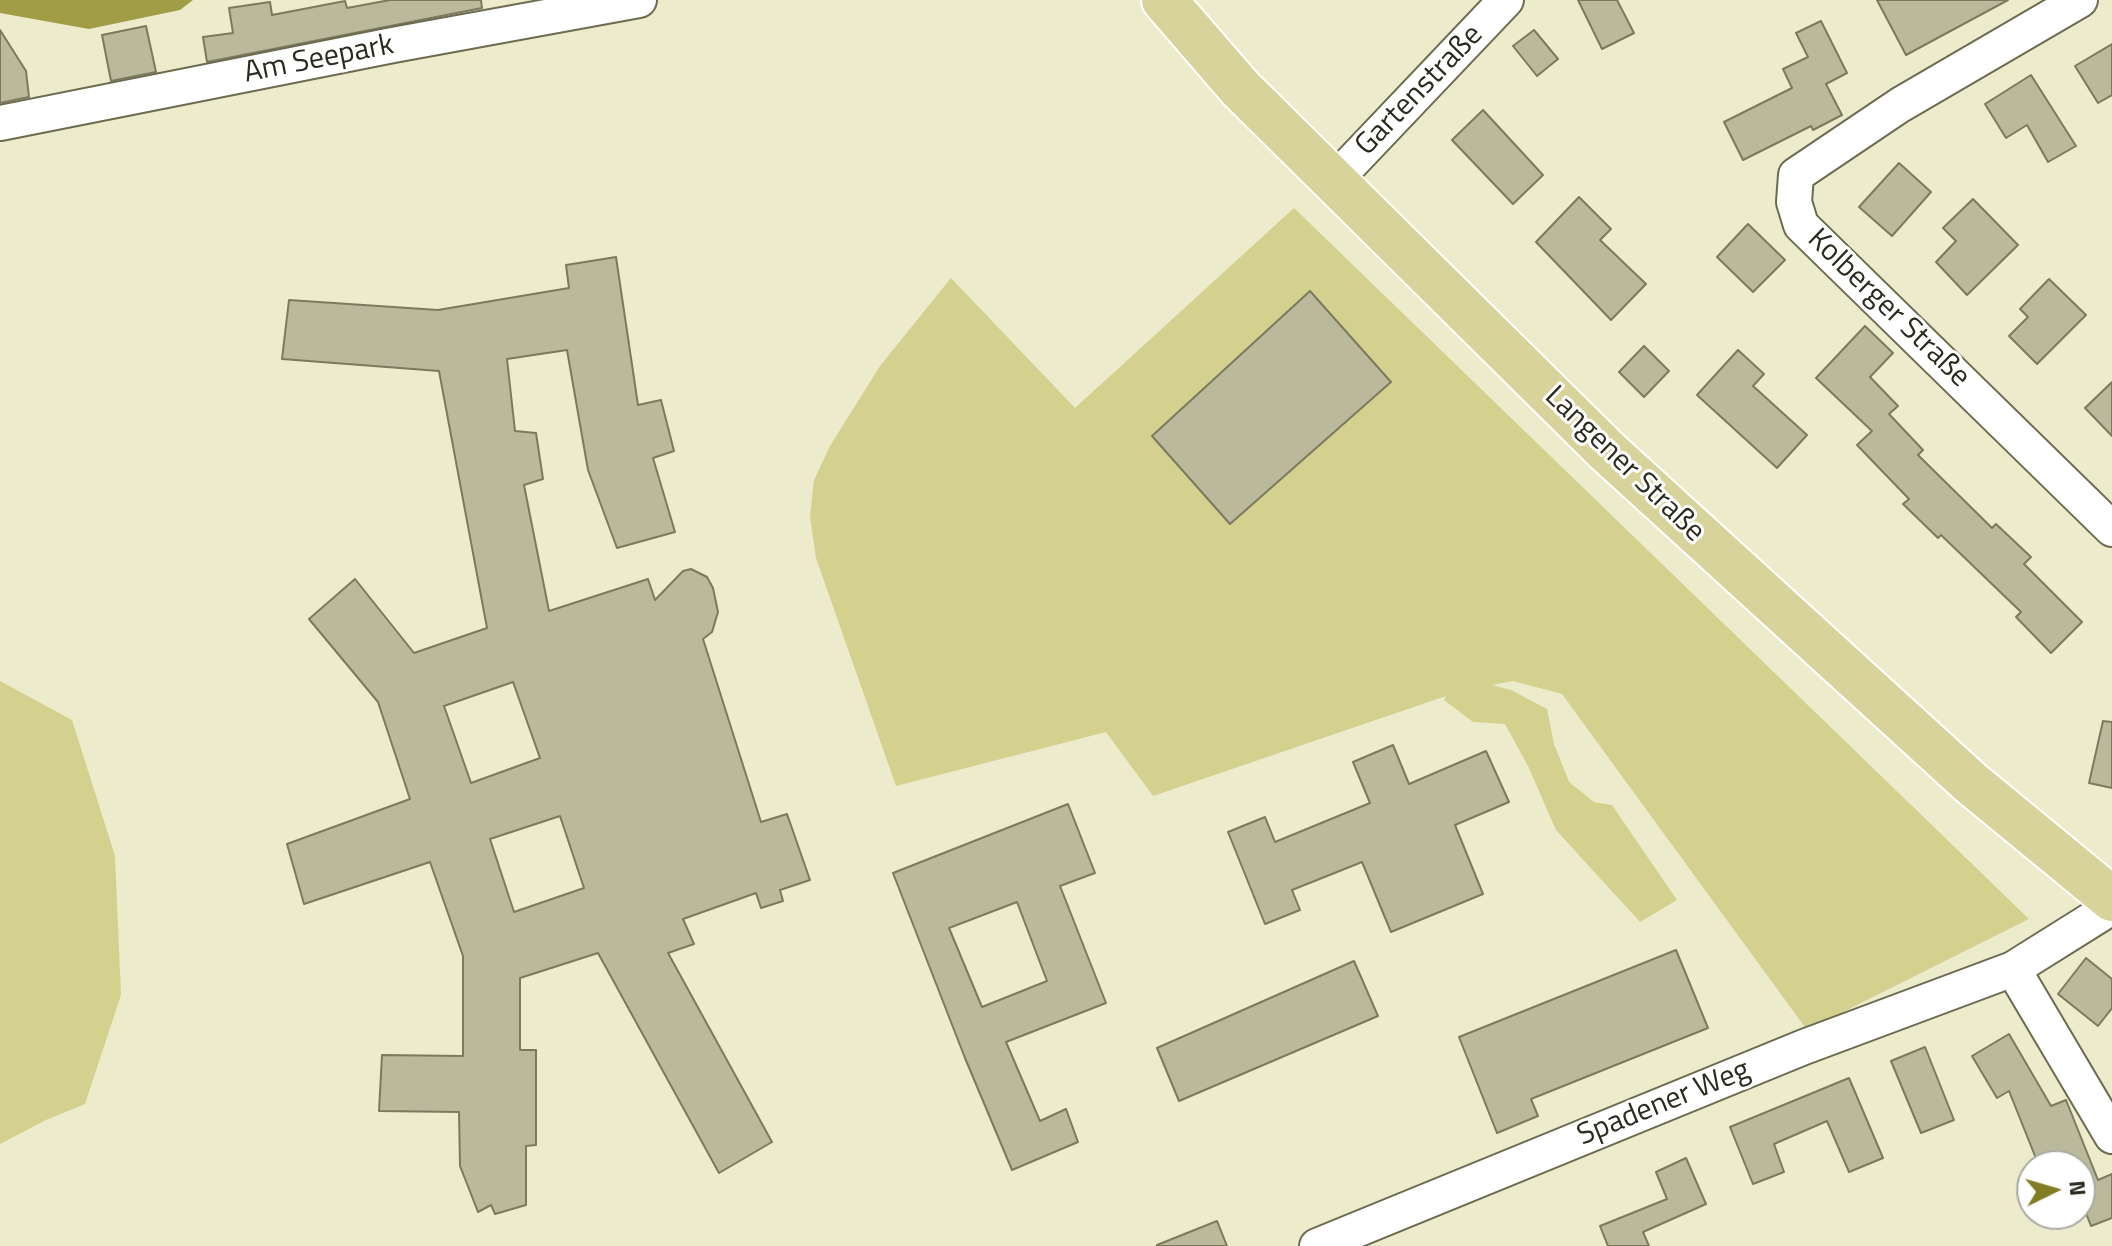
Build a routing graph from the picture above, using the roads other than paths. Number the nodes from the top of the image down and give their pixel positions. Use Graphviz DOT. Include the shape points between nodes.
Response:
graph roads {
  1 [pos="639,0"];
  2 [pos="1164,0"];
  3 [pos="1506,0"];
  4 [pos="2080,0"];
  5 [pos="0,123"];
  6 [pos="1333,182"];
  7 [pos="2112,529"];
  8 [pos="2112,899"];
  9 [pos="2112,907"];
  10 [pos="2013,969"];
  11 [pos="2112,1136"];
  12 [pos="1317,1246"];
  1 -- 5 [label="street, Am Seepark"];
  2 -- 6 [label="main road, Langener Straße" via="1240,88"];
  3 -- 6 [label="street, Gartenstraße"];
  4 -- 7 [label="street, Kolberger Straße" via="1900,105 1796,175 1794,202 1801,225"];
  6 -- 8 [label="main road, Langener Straße" via="1717,554 1981,791"];
  9 -- 10 [label="street, Spadener Weg"];
  10 -- 11 [label="street"];
  10 -- 12 [label="street, Spadener Weg" via="1804,1047"];
}
